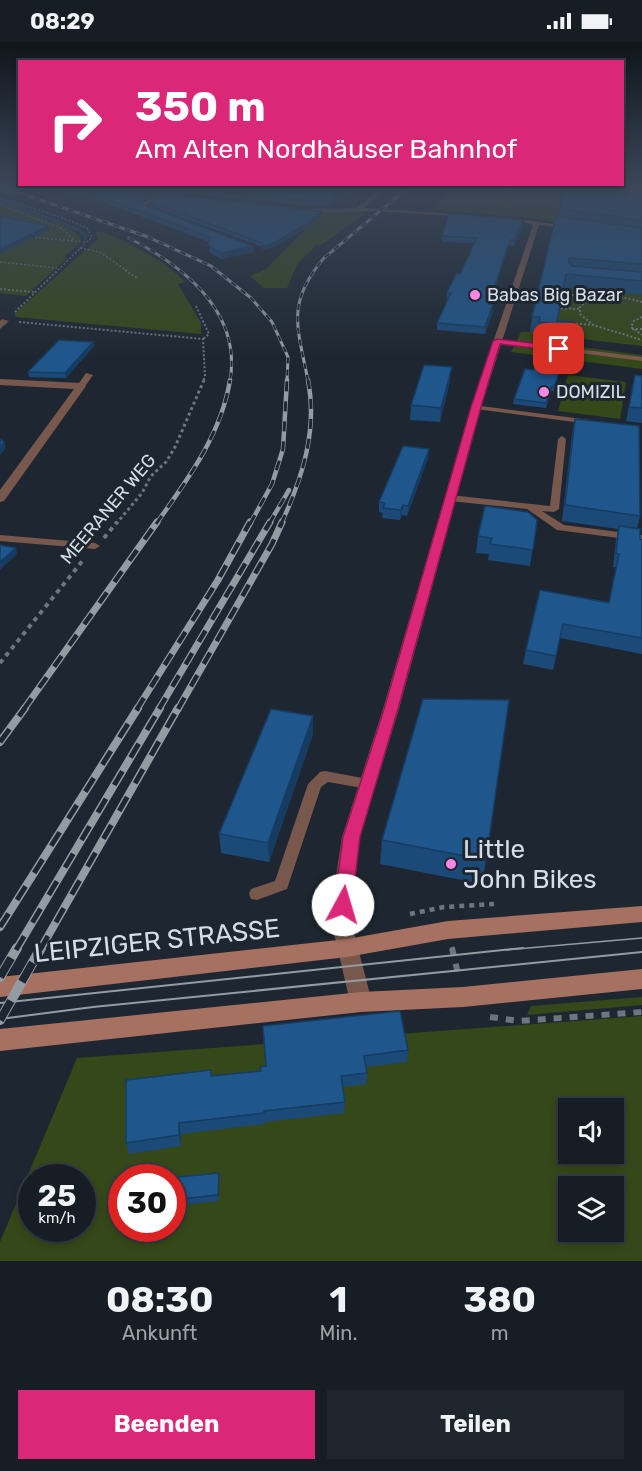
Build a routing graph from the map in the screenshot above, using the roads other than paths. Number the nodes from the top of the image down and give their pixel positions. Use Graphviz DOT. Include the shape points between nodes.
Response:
graph roads {
  1 [pos="530,243"];
  2 [pos="497,341"];
  3 [pos="642,359"];
  4 [pos="89,375"];
  5 [pos="0,382"];
  6 [pos="81,386"];
  7 [pos="476,407"];
  8 [pos="595,422"];
  9 [pos="562,439"];
  10 [pos="0,498"];
  11 [pos="450,498"];
  12 [pos="528,506"];
  13 [pos="0,538"];
  14 [pos="642,538"];
  15 [pos="95,546"];
  16 [pos="368,784"];
  17 [pos="256,894"];
  18 [pos="642,914"];
  19 [pos="347,948"];
  20 [pos="642,979"];
  21 [pos="0,987"];
  22 [pos="361,1002"];
  23 [pos="0,1041"];
  1 -- 2 [label="street"];
  2 -- 3 [label="lane"];
  2 -- 7 [label="street"];
  4 -- 6 [label="lane"];
  5 -- 6 [label="street"];
  6 -- 10 [label="street"];
  7 -- 8 [label="lane"];
  7 -- 11 [label="street"];
  9 -- 12 [label="lane" via="554,509"];
  11 -- 12 [label="lane"];
  11 -- 16 [label="street"];
  12 -- 14 [label="lane" via="561,528"];
  13 -- 15 [label="lane"];
  16 -- 17 [label="lane" via="325,776 315,784 281,885"];
  16 -- 19 [label="street" via="351,837 343,896"];
  18 -- 19 [label="main road, LEIPZIGER STRASSE" via="448,930"];
  19 -- 21 [label="main road, LEIPZIGER STRASSE"];
  19 -- 22 [label="street"];
  20 -- 22 [label="main road" via="463,997"];
  22 -- 23 [label="main road"];
}
